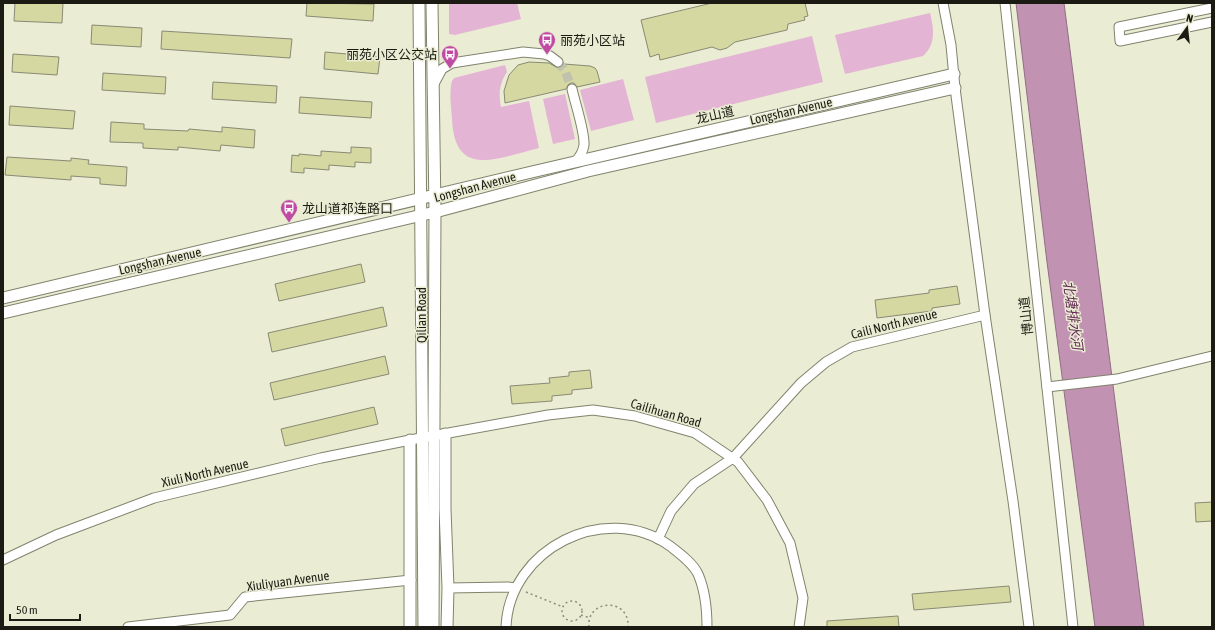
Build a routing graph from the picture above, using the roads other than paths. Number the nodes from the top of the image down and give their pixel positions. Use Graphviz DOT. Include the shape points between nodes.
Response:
graph roads {
  1 [pos="419,3"];
  2 [pos="432,3"];
  3 [pos="943,3"];
  4 [pos="1005,3"];
  5 [pos="1212,8"];
  6 [pos="1212,22"];
  7 [pos="558,62"];
  8 [pos="954,74"];
  9 [pos="432,86"];
  10 [pos="955,88"];
  11 [pos="572,89"];
  12 [pos="575,162"];
  13 [pos="435,195"];
  14 [pos="421,199"];
  15 [pos="435,212"];
  16 [pos="421,215"];
  17 [pos="3,298"];
  18 [pos="3,313"];
  19 [pos="985,315"];
  20 [pos="1212,356"];
  21 [pos="1047,387"];
  22 [pos="440,435"];
  23 [pos="423,438"];
  24 [pos="410,440"];
  25 [pos="733,458"];
  26 [pos="658,539"];
  27 [pos="3,560"];
  28 [pos="411,580"];
  29 [pos="448,588"];
  30 [pos="515,588"];
  31 [pos="128,627"];
  32 [pos="410,627"];
  33 [pos="424,627"];
  34 [pos="433,627"];
  35 [pos="447,627"];
  36 [pos="506,627"];
  37 [pos="707,627"];
  38 [pos="799,627"];
  39 [pos="1029,627"];
  40 [pos="1073,627"];
  1 -- 14 [label="main road, Qilian Road"];
  2 -- 9 [label="main road, Qilian Road"];
  3 -- 8 [label="street"];
  4 -- 21 [label="street, 博山道"];
  5 -- 6 [label="street" via="1119,27 1120,41"];
  7 -- 9 [label="street" via="544,54 524,52 452,63 442,69"];
  8 -- 10 [label="street"];
  8 -- 12 [label="main road, 龙山道"];
  9 -- 13 [label="main road, Qilian Road"];
  10 -- 15 [label="main road, Longshan Avenue" via="588,171"];
  10 -- 19 [label="street"];
  11 -- 12 [label="street" via="584,145"];
  12 -- 13 [label="main road, Longshan Avenue"];
  13 -- 14 [label="main road, Longshan Avenue"];
  13 -- 15 [label="main road, Qilian Road"];
  14 -- 16 [label="main road, Qilian Road"];
  14 -- 17 [label="main road, Longshan Avenue"];
  15 -- 16 [label="main road, Longshan Avenue"];
  15 -- 22 [label="main road, Qilian Road"];
  16 -- 18 [label="main road, Longshan Avenue"];
  16 -- 23 [label="main road, Qilian Road"];
  19 -- 25 [label="street, Caili North Avenue" via="852,347 826,362 801,383"];
  19 -- 39 [label="street"];
  20 -- 21 [label="street" via="1117,379"];
  21 -- 40 [label="street, 博山道"];
  22 -- 23 [label="street, Cailihuan Road"];
  22 -- 25 [label="street, Cailihuan Road" via="548,415 593,410 635,416 695,433"];
  22 -- 29 [label="main road"];
  22 -- 34 [label="main road, Qilian Road"];
  23 -- 24 [label="street, Xiuli North Avenue"];
  23 -- 33 [label="main road, Qilian Road"];
  24 -- 27 [label="street, Xiuli North Avenue" via="321,458 154,498 56,535"];
  24 -- 28 [label="main road"];
  25 -- 26 [label="street, Caili North Avenue" via="690,488 671,511"];
  25 -- 38 [label="street, Cailihuan Road" via="767,500 790,543 802,598"];
  26 -- 30 [label="street" via="640,531 618,529 597,529 570,537 551,547 529,567"];
  26 -- 37 [label="street" via="681,554 697,572 706,604"];
  28 -- 31 [label="street, Xiuliyuan Avenue" via="245,597 230,614"];
  28 -- 32 [label="main road"];
  29 -- 30 [label="street"];
  29 -- 35 [label="main road"];
  30 -- 36 [label="street" via="506,618"];
}
